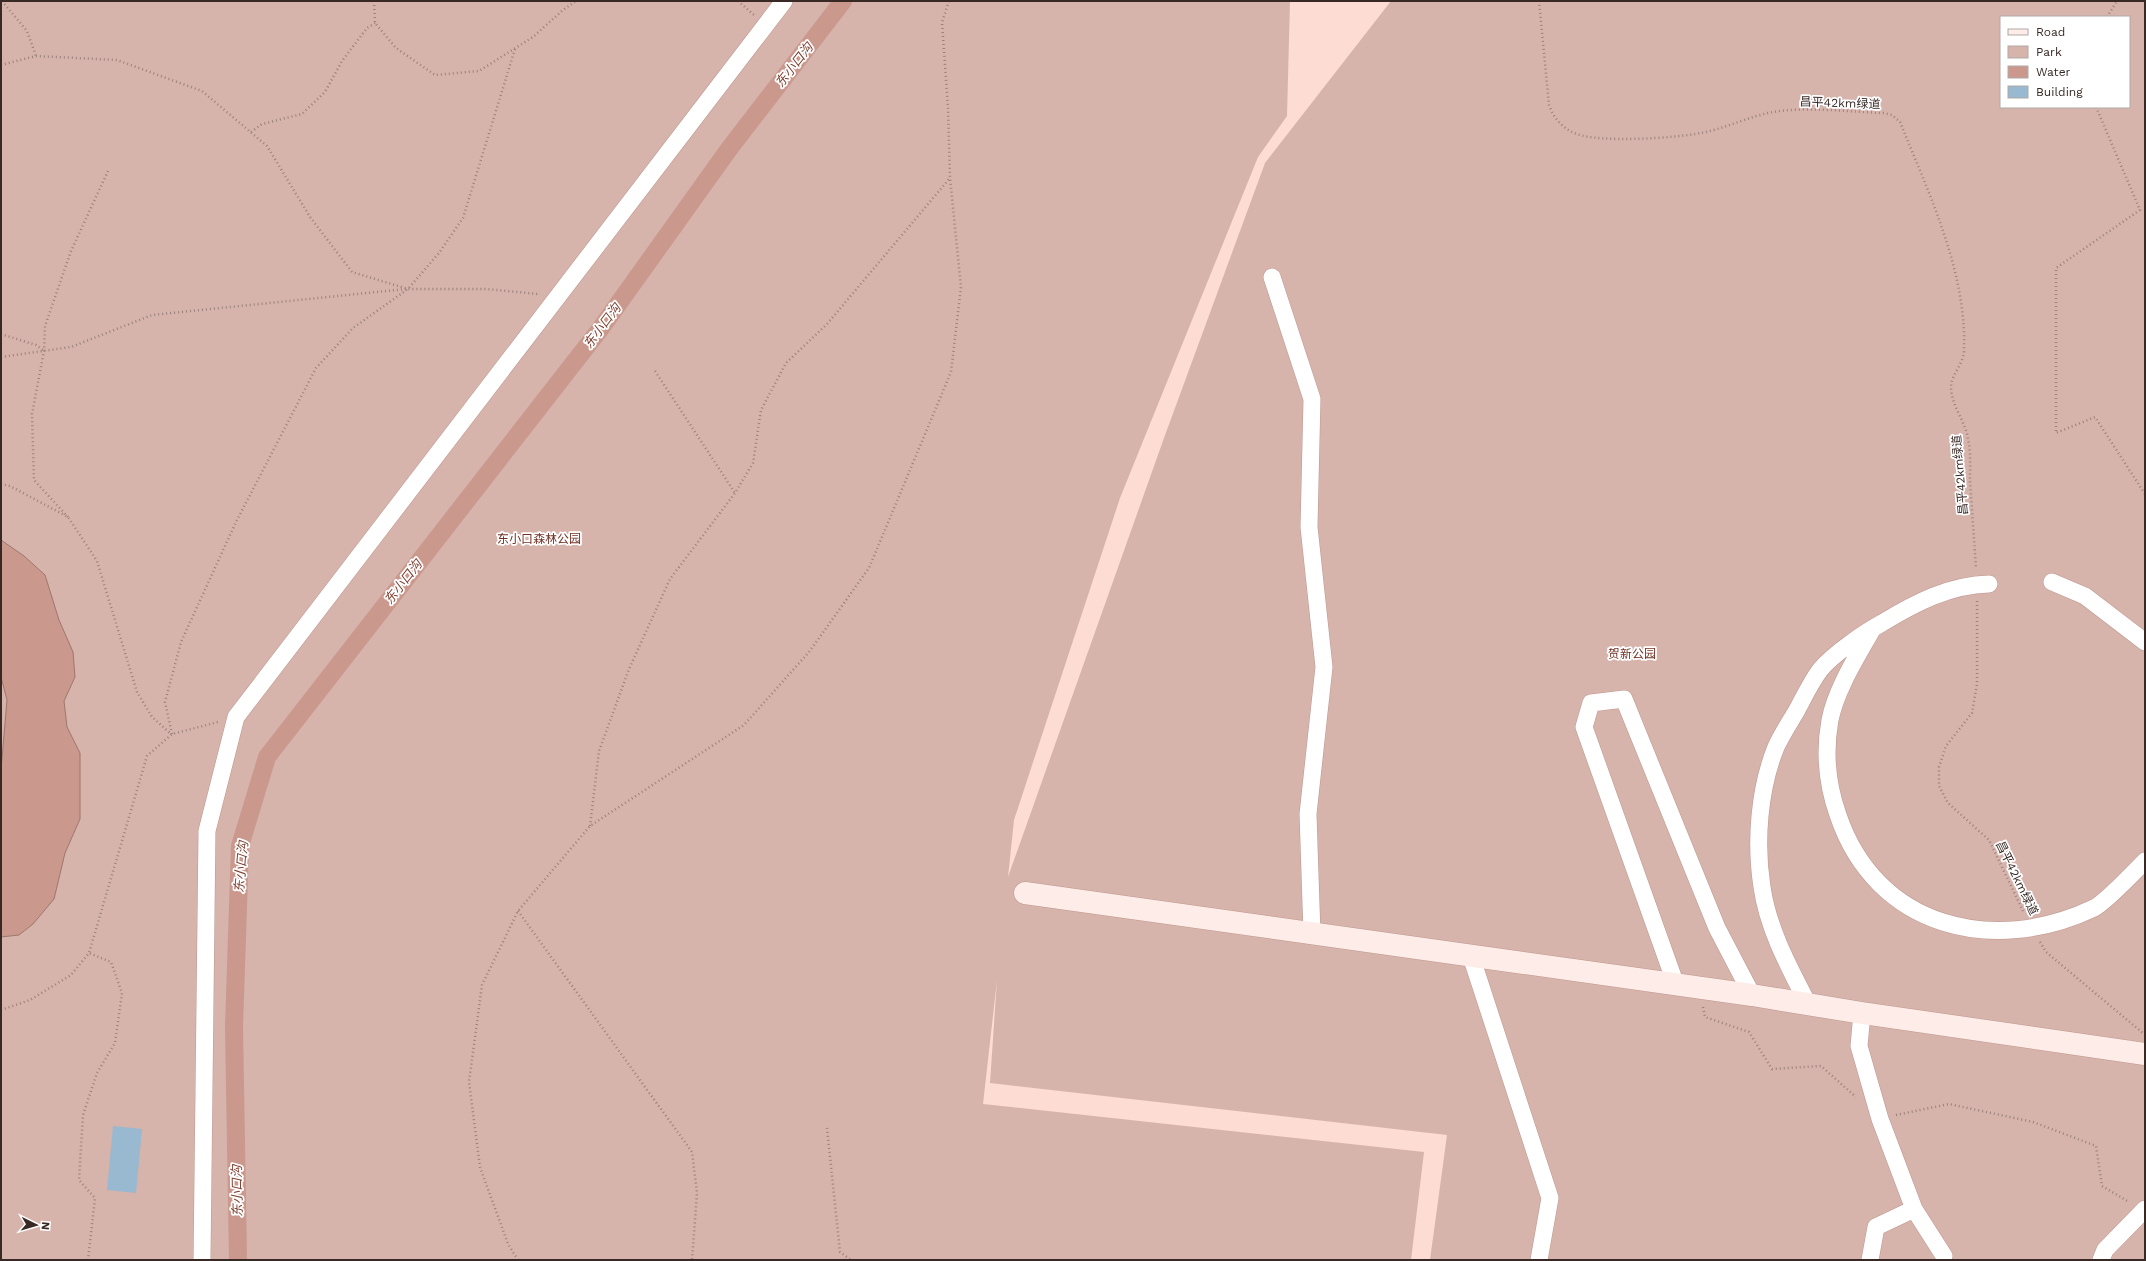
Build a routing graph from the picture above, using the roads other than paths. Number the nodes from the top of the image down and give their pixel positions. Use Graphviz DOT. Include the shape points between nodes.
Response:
graph roads {
  1 [pos="784,1"];
  2 [pos="1272,277"];
  3 [pos="2052,582"];
  4 [pos="1983,584"];
  5 [pos="1873,628"];
  6 [pos="2145,642"];
  7 [pos="2145,861"];
  8 [pos="1025,893"];
  9 [pos="1312,934"];
  10 [pos="1471,956"];
  11 [pos="1676,985"];
  12 [pos="1752,995"];
  13 [pos="1808,1004"];
  14 [pos="1862,1014"];
  15 [pos="2145,1054"];
  16 [pos="1914,1210"];
  17 [pos="2144,1210"];
  18 [pos="1944,1256"];
  19 [pos="202,1260"];
  20 [pos="1539,1260"];
  21 [pos="1870,1260"];
  22 [pos="2101,1260"];
  1 -- 19 [label="street" via="236,717 207,831"];
  2 -- 9 [label="street" via="1312,399 1309,527 1324,667 1308,814"];
  3 -- 6 [label="street" via="2085,596"];
  4 -- 5 [label="street" via="1944,592 1917,602"];
  5 -- 7 [label="street" via="1843,684 1830,718 1826,766 1833,800 1845,837 1861,864 1884,888 1919,914 1959,927 1989,931 2032,928 2095,908"];
  5 -- 13 [label="street" via="1820,670 1776,747 1763,795 1758,845 1762,888 1778,944"];
  8 -- 9 [label="street"];
  9 -- 10 [label="street"];
  10 -- 11 [label="street"];
  10 -- 20 [label="street" via="1550,1198"];
  11 -- 12 [label="street"];
  11 -- 12 [label="street" via="1584,727 1591,703 1624,699 1717,928"];
  12 -- 13 [label="street"];
  13 -- 14 [label="street"];
  14 -- 15 [label="street"];
  14 -- 16 [label="street" via="1859,1046 1880,1119"];
  16 -- 18 [label="street"];
  16 -- 21 [label="street" via="1876,1227"];
  17 -- 22 [label="street" via="2105,1250"];
}
